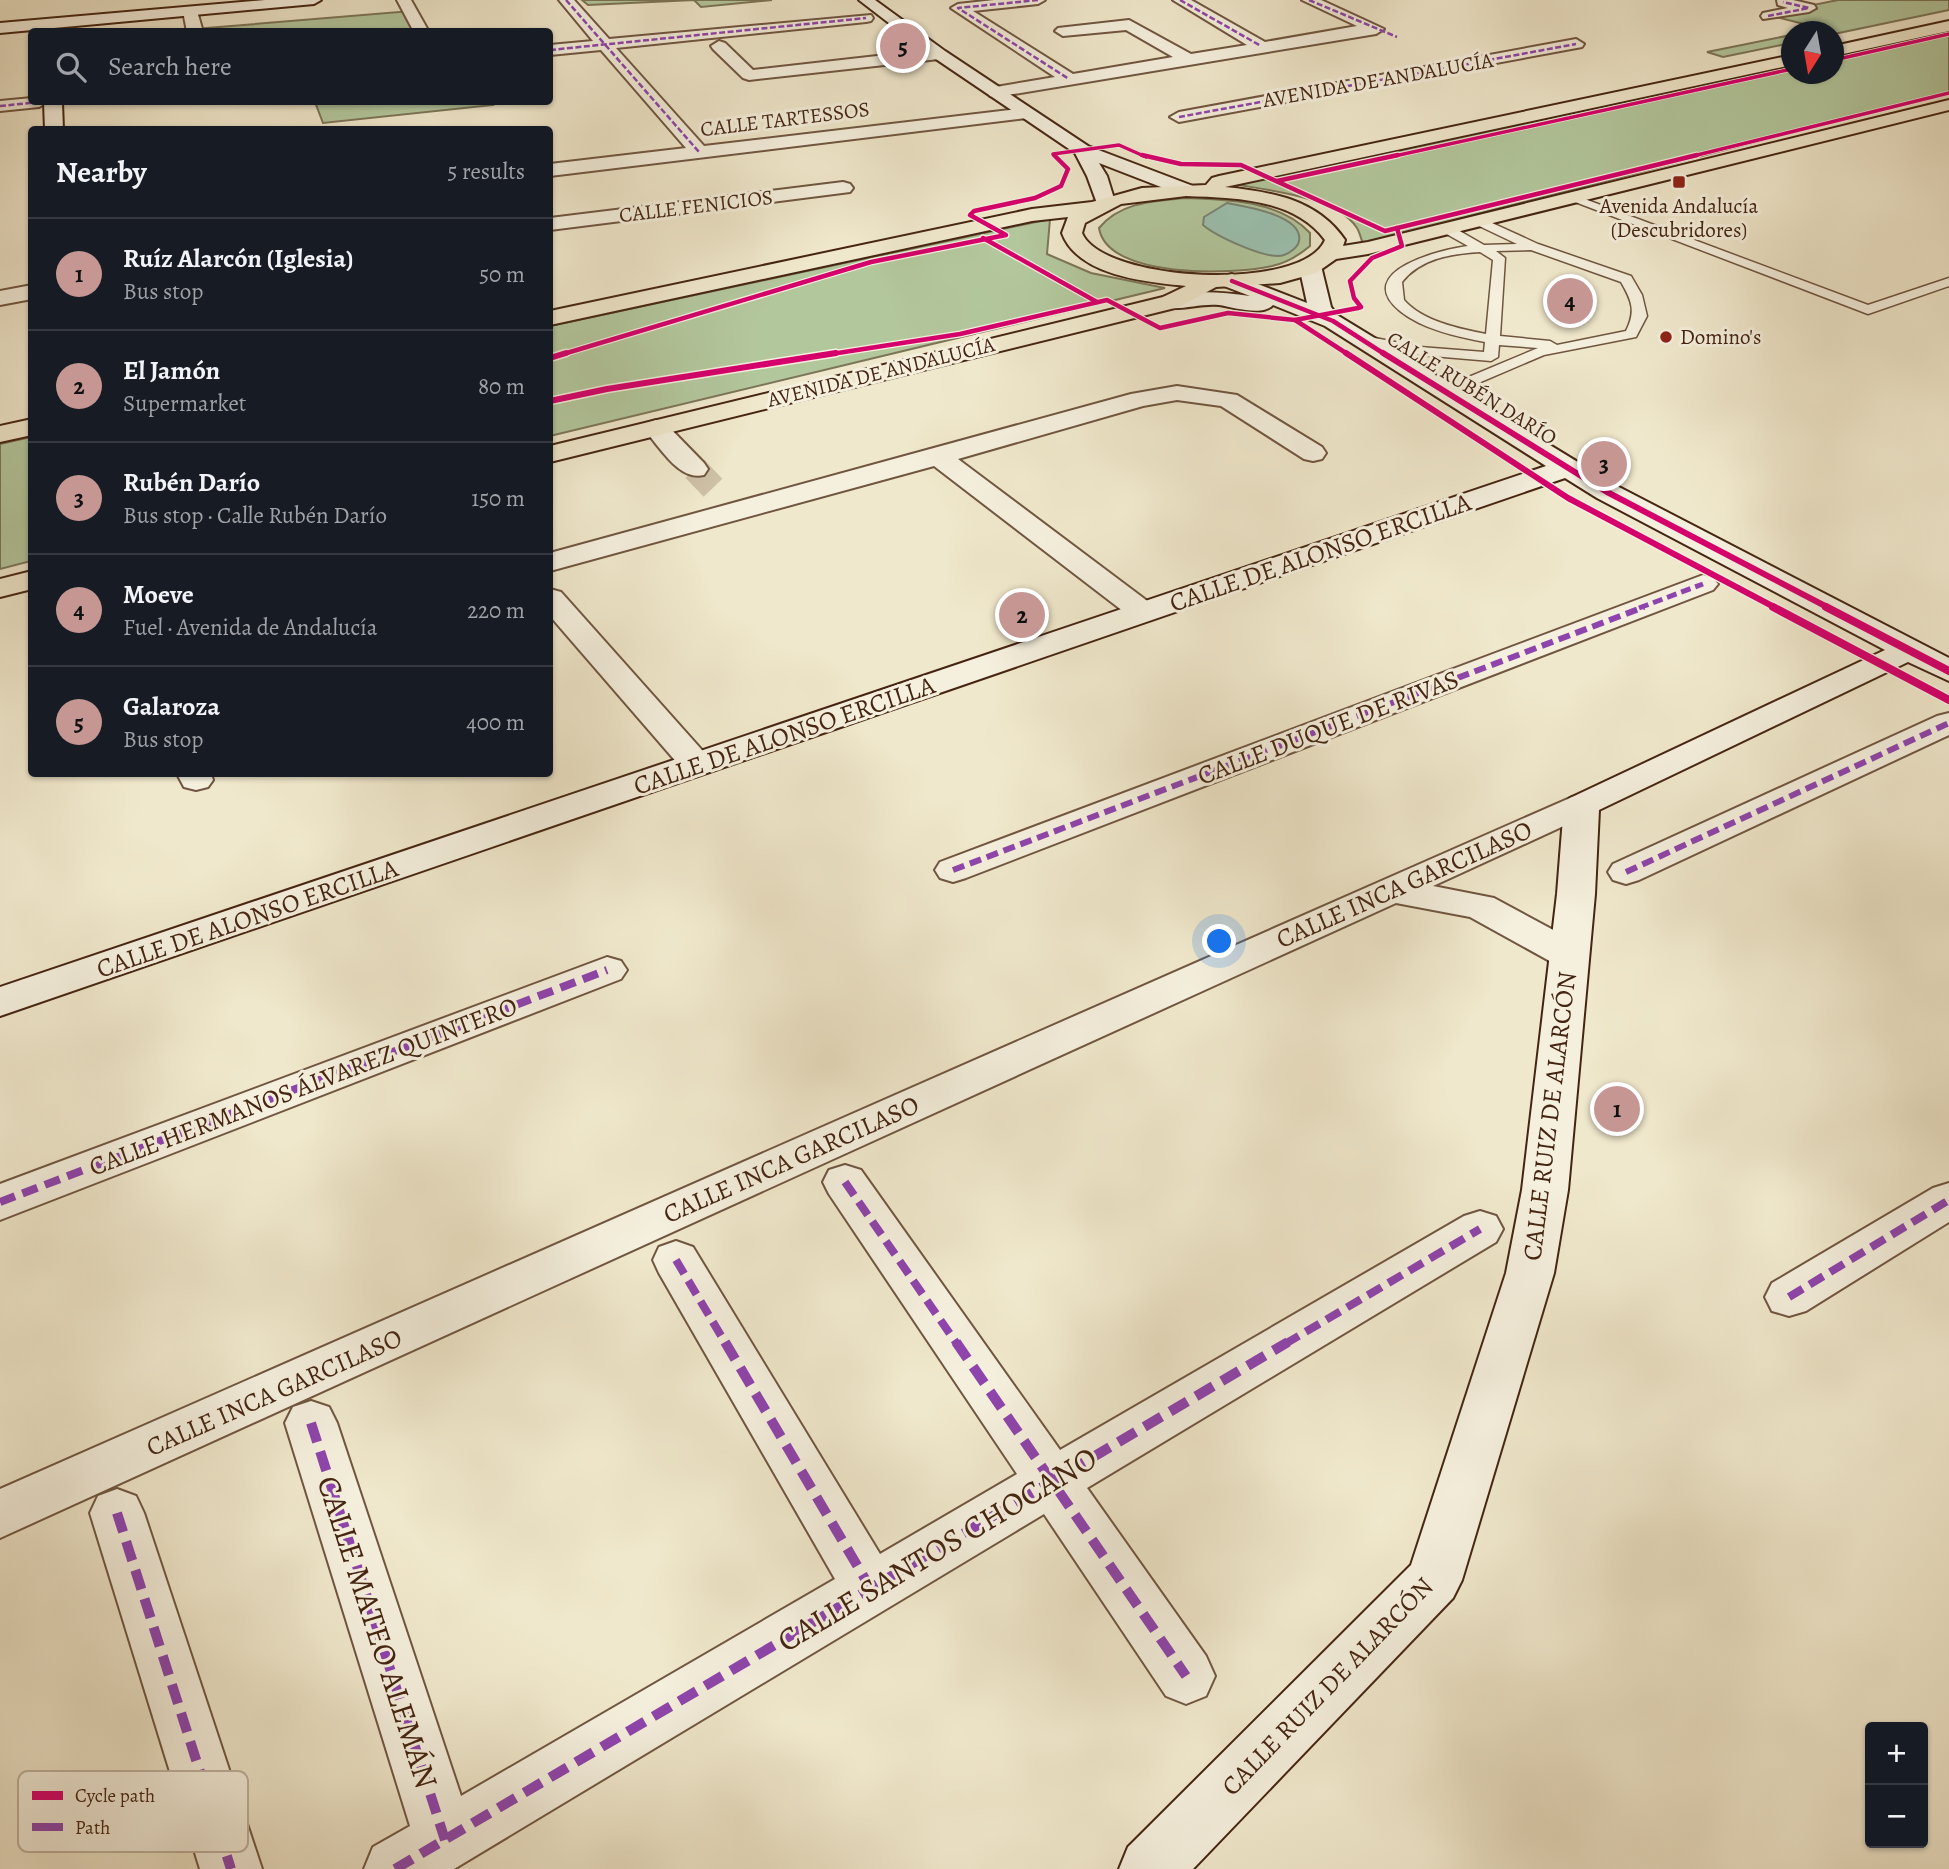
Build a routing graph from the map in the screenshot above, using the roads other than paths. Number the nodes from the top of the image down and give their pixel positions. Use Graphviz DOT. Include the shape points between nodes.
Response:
graph roads {
  1 [pos="314,0"];
  2 [pos="404,0"];
  3 [pos="566,0"];
  4 [pos="1038,0"];
  5 [pos="1180,0"];
  6 [pos="1309,0"];
  7 [pos="1794,0"];
  8 [pos="861,1"];
  9 [pos="268,2"];
  10 [pos="190,11"];
  11 [pos="1768,16"];
  12 [pos="866,18"];
  13 [pos="60,22"];
  14 [pos="1949,26"];
  15 [pos="0,28"];
  16 [pos="194,28"];
  17 [pos="420,28"];
  18 [pos="1374,28"];
  19 [pos="1063,31"];
  20 [pos="1397,37"];
  21 [pos="606,44"];
  22 [pos="1576,44"];
  23 [pos="719,46"];
  24 [pos="1261,46"];
  25 [pos="1844,49"];
  26 [pos="553,50"];
  27 [pos="939,54"];
  28 [pos="1188,59"];
  29 [pos="1781,62"];
  30 [pos="1069,79"];
  31 [pos="996,92"];
  32 [pos="28,103"];
  33 [pos="53,105"];
  34 [pos="1949,105"];
  35 [pos="0,106"];
  36 [pos="1027,113"];
  37 [pos="852,114"];
  38 [pos="1180,117"];
  39 [pos="54,126"];
  40 [pos="873,131"];
  41 [pos="1082,150"];
  42 [pos="699,152"];
  43 [pos="553,170"];
  44 [pos="843,188"];
  45 [pos="1186,191"];
  46 [pos="1211,191"];
  47 [pos="1574,198"];
  48 [pos="1098,205"];
  49 [pos="553,220"];
  50 [pos="1479,221"];
  51 [pos="1447,229"];
  52 [pos="1534,247"];
  53 [pos="1480,248"];
  54 [pos="1329,254"];
  55 [pos="1310,266"];
  56 [pos="1221,282"];
  57 [pos="1949,282"];
  58 [pos="28,293"];
  59 [pos="0,298"];
  60 [pos="1171,302"];
  61 [pos="553,317"];
  62 [pos="1329,319"];
  63 [pos="1360,339"];
  64 [pos="1494,342"];
  65 [pos="1567,345"];
  66 [pos="1468,408"];
  67 [pos="28,428"];
  68 [pos="656,428"];
  69 [pos="0,434"];
  70 [pos="553,453"];
  71 [pos="1313,453"];
  72 [pos="938,457"];
  73 [pos="1567,468"];
  74 [pos="695,469"];
  75 [pos="553,561"];
  76 [pos="28,581"];
  77 [pos="1703,584"];
  78 [pos="0,588"];
  79 [pos="553,601"];
  80 [pos="1143,612"];
  81 [pos="1909,650"];
  82 [pos="1949,671"];
  83 [pos="1949,723"];
  84 [pos="697,765"];
  85 [pos="1581,805"];
  86 [pos="953,870"];
  87 [pos="1626,872"];
  88 [pos="1392,890"];
  89 [pos="1569,955"];
  90 [pos="607,970"];
  91 [pos="0,1002"];
  92 [pos="845,1182"];
  93 [pos="1949,1200"];
  94 [pos="0,1202"];
  95 [pos="1480,1229"];
  96 [pos="676,1261"];
  97 [pos="1789,1297"];
  98 [pos="311,1423"];
  99 [pos="1052,1481"];
  100 [pos="117,1513"];
  101 [pos="0,1514"];
  102 [pos="871,1589"];
  103 [pos="1186,1676"];
  104 [pos="200,1771"];
  105 [pos="444,1840"];
  106 [pos="226,1852"];
  107 [pos="231,1869"];
  108 [pos="395,1869"];
  109 [pos="1150,1869"];
  1 -- 9 [label="street"];
  2 -- 17 [label="street"];
  3 -- 21 [label="street"];
  4 -- 30 [label="street" via="958,8"];
  5 -- 24 [label="street"];
  6 -- 18 [label="street"];
  7 -- 11 [label="street" via="1783,2 1809,8"];
  8 -- 27 [label="street"];
  9 -- 10 [label="street"];
  10 -- 13 [label="street"];
  10 -- 16 [label="street"];
  12 -- 21 [label="street"];
  13 -- 15 [label="street"];
  14 -- 25 [label="main road"];
  18 -- 20 [label="street"];
  18 -- 24 [label="street"];
  19 -- 28 [label="street" via="1129,25"];
  21 -- 26 [label="street"];
  21 -- 42 [label="street"];
  22 -- 38 [label="street, AVENIDA DE ANDALUCÍA"];
  23 -- 27 [label="street" via="749,75"];
  24 -- 28 [label="street"];
  27 -- 31 [label="street"];
  28 -- 30 [label="street"];
  29 -- 46 [label="main road" via="1229,180"];
  30 -- 31 [label="street"];
  31 -- 36 [label="street"];
  32 -- 35 [label="street"];
  33 -- 39 [label="street"];
  34 -- 47 [label="main road"];
  36 -- 40 [label="street, CALLE TARTESSOS"];
  36 -- 41 [label="street"];
  37 -- 40 [label="street"];
  40 -- 42 [label="street, CALLE TARTESSOS"];
  41 -- 45 [label="street"];
  41 -- 48 [label="street" via="1097,176"];
  42 -- 43 [label="street, CALLE TARTESSOS"];
  44 -- 49 [label="street, CALLE FENICIOS"];
  45 -- 46 [label="main road"];
  45 -- 48 [label="main road" via="1142,194"];
  46 -- 54 [label="main road" via="1260,198 1310,213 1328,226 1335,240"];
  47 -- 50 [label="main road"];
  47 -- 57 [label="lane" via="1868,310"];
  48 -- 56 [label="main road" via="1076,220 1072,233 1079,247 1099,260 1168,279"];
  48 -- 61 [label="main road" via="1032,215"];
  50 -- 51 [label="main road"];
  50 -- 52 [label="lane"];
  51 -- 53 [label="lane"];
  51 -- 54 [label="main road"];
  52 -- 53 [label="lane"];
  52 -- 65 [label="lane" via="1626,279 1635,295 1640,316 1631,334"];
  53 -- 64 [label="lane" via="1499,258"];
  53 -- 64 [label="lane" via="1434,256 1406,267 1394,283 1394,294 1403,307 1425,319"];
  54 -- 55 [label="main road"];
  55 -- 56 [label="main road" via="1276,276"];
  55 -- 62 [label="street" via="1321,309"];
  56 -- 60 [label="main road, AVENIDA DE ANDALUCÍA"];
  56 -- 62 [label="street, CALLE RUBÉN DARÍO"];
  58 -- 59 [label="street"];
  60 -- 62 [label="street" via="1242,300"];
  60 -- 68 [label="main road, AVENIDA DE ANDALUCÍA"];
  62 -- 63 [label="street, CALLE RUBÉN DARÍO"];
  63 -- 64 [label="lane" via="1420,351 1491,357"];
  63 -- 66 [label="street, CALLE RUBÉN DARÍO"];
  64 -- 65 [label="lane"];
  65 -- 66 [label="lane" via="1469,382"];
  66 -- 73 [label="street, CALLE RUBÉN DARÍO"];
  67 -- 69 [label="main road"];
  68 -- 70 [label="main road, AVENIDA DE ANDALUCÍA"];
  68 -- 74 [label="street"];
  71 -- 72 [label="street" via="1228,400 1177,393 1140,399"];
  72 -- 75 [label="street" via="727,503"];
  72 -- 80 [label="street"];
  73 -- 80 [label="street, CALLE DE ALONSO ERCILLA"];
  73 -- 81 [label="street, CALLE RUBÉN DARÍO"];
  76 -- 78 [label="main road"];
  77 -- 86 [label="street, CALLE DUQUE DE RIVAS"];
  79 -- 84 [label="street"];
  80 -- 84 [label="street, CALLE DE ALONSO ERCILLA"];
  81 -- 82 [label="street, CALLE RUBÉN DARÍO"];
  81 -- 85 [label="street"];
  83 -- 87 [label="street"];
  84 -- 91 [label="street, CALLE DE ALONSO ERCILLA"];
  85 -- 88 [label="street, CALLE INCA GARCILASO"];
  85 -- 89 [label="street, CALLE RUIZ DE ALARCÓN"];
  88 -- 89 [label="street" via="1481,907"];
  88 -- 101 [label="street, CALLE INCA GARCILASO"];
  89 -- 109 [label="street, CALLE RUIZ DE ALARCÓN" via="1545,1190 1527,1288 1434,1580"];
  90 -- 94 [label="street, CALLE HERMANOS ÁLVAREZ QUINTERO"];
  92 -- 99 [label="street"];
  93 -- 97 [label="street"];
  95 -- 99 [label="street, CALLE SANTOS CHOCANO"];
  96 -- 102 [label="street"];
  98 -- 105 [label="street, CALLE MATEO ALEMÁN"];
  99 -- 102 [label="street, CALLE SANTOS CHOCANO"];
  99 -- 103 [label="street"];
  100 -- 104 [label="street"];
  102 -- 105 [label="street, CALLE SANTOS CHOCANO"];
  105 -- 108 [label="street, CALLE SANTOS CHOCANO"];
  106 -- 107 [label="street"];
}
